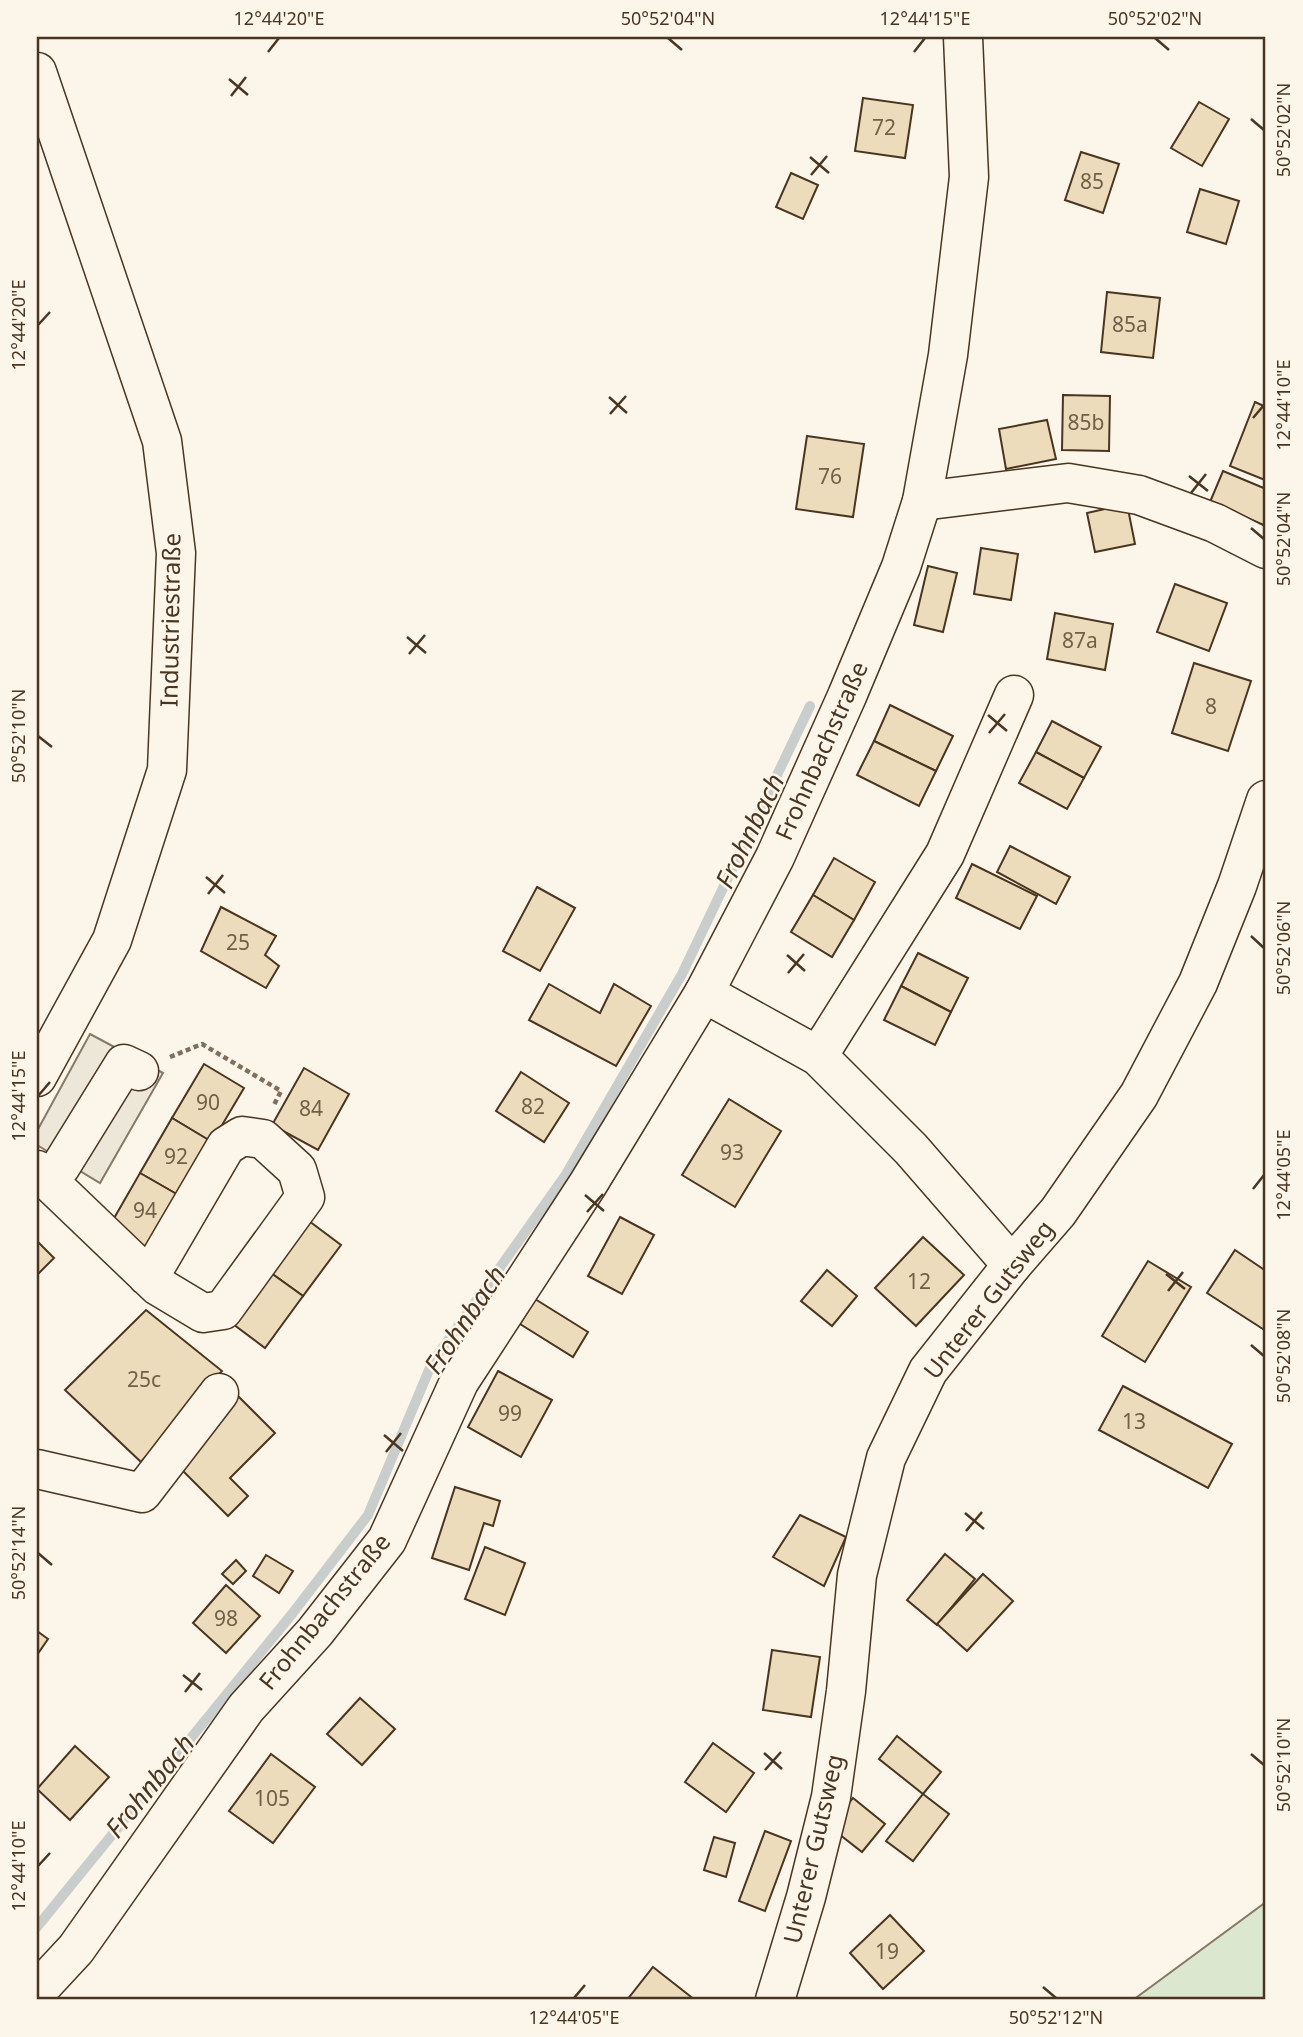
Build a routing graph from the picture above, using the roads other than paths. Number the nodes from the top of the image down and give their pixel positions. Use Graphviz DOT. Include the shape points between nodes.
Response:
graph roads {
  1 [pos="963,37"];
  2 [pos="37,72"];
  3 [pos="922,500"];
  4 [pos="1266,548"];
  5 [pos="1014,695"];
  6 [pos="1266,800"];
  7 [pos="704,993"];
  8 [pos="818,1056"];
  9 [pos="139,1071"];
  10 [pos="37,1077"];
  11 [pos="38,1171"];
  12 [pos="1012,1265"];
  13 [pos="147,1276"];
  14 [pos="219,1393"];
  15 [pos="37,1469"];
  16 [pos="37,1991"];
  17 [pos="775,2000"];
  1 -- 3 [label="street, Frohnbachstraße" via="970,177 948,355"];
  2 -- 10 [label="street, Industriestraße" via="162,440 176,553 167,770 112,940"];
  3 -- 4 [label="street" via="1068,483 1139,495"];
  3 -- 7 [label="street, Frohnbachstraße" via="901,567 842,709 775,857"];
  5 -- 8 [label="street" via="945,854"];
  6 -- 12 [label="street, Unterer Gutsweg" via="1198,983 1139,1094 1058,1212"];
  7 -- 8 [label="street"];
  7 -- 16 [label="street, Frohnbachstraße" via="588,1184 459,1382 387,1540 315,1632 246,1709 76,1949"];
  8 -- 12 [label="street" via="911,1149"];
  9 -- 11 [label="street" via="124,1064 61,1166 47,1175"];
  11 -- 13 [label="street"];
  12 -- 17 [label="street, Unterer Gutsweg" via="928,1371 886,1458 857,1574 831,1797"];
  13 -- 13 [label="street" via="202,1313 223,1310 305,1197 297,1170 263,1139 242,1136 226,1146"];
  14 -- 15 [label="street" via="142,1493"];
}
